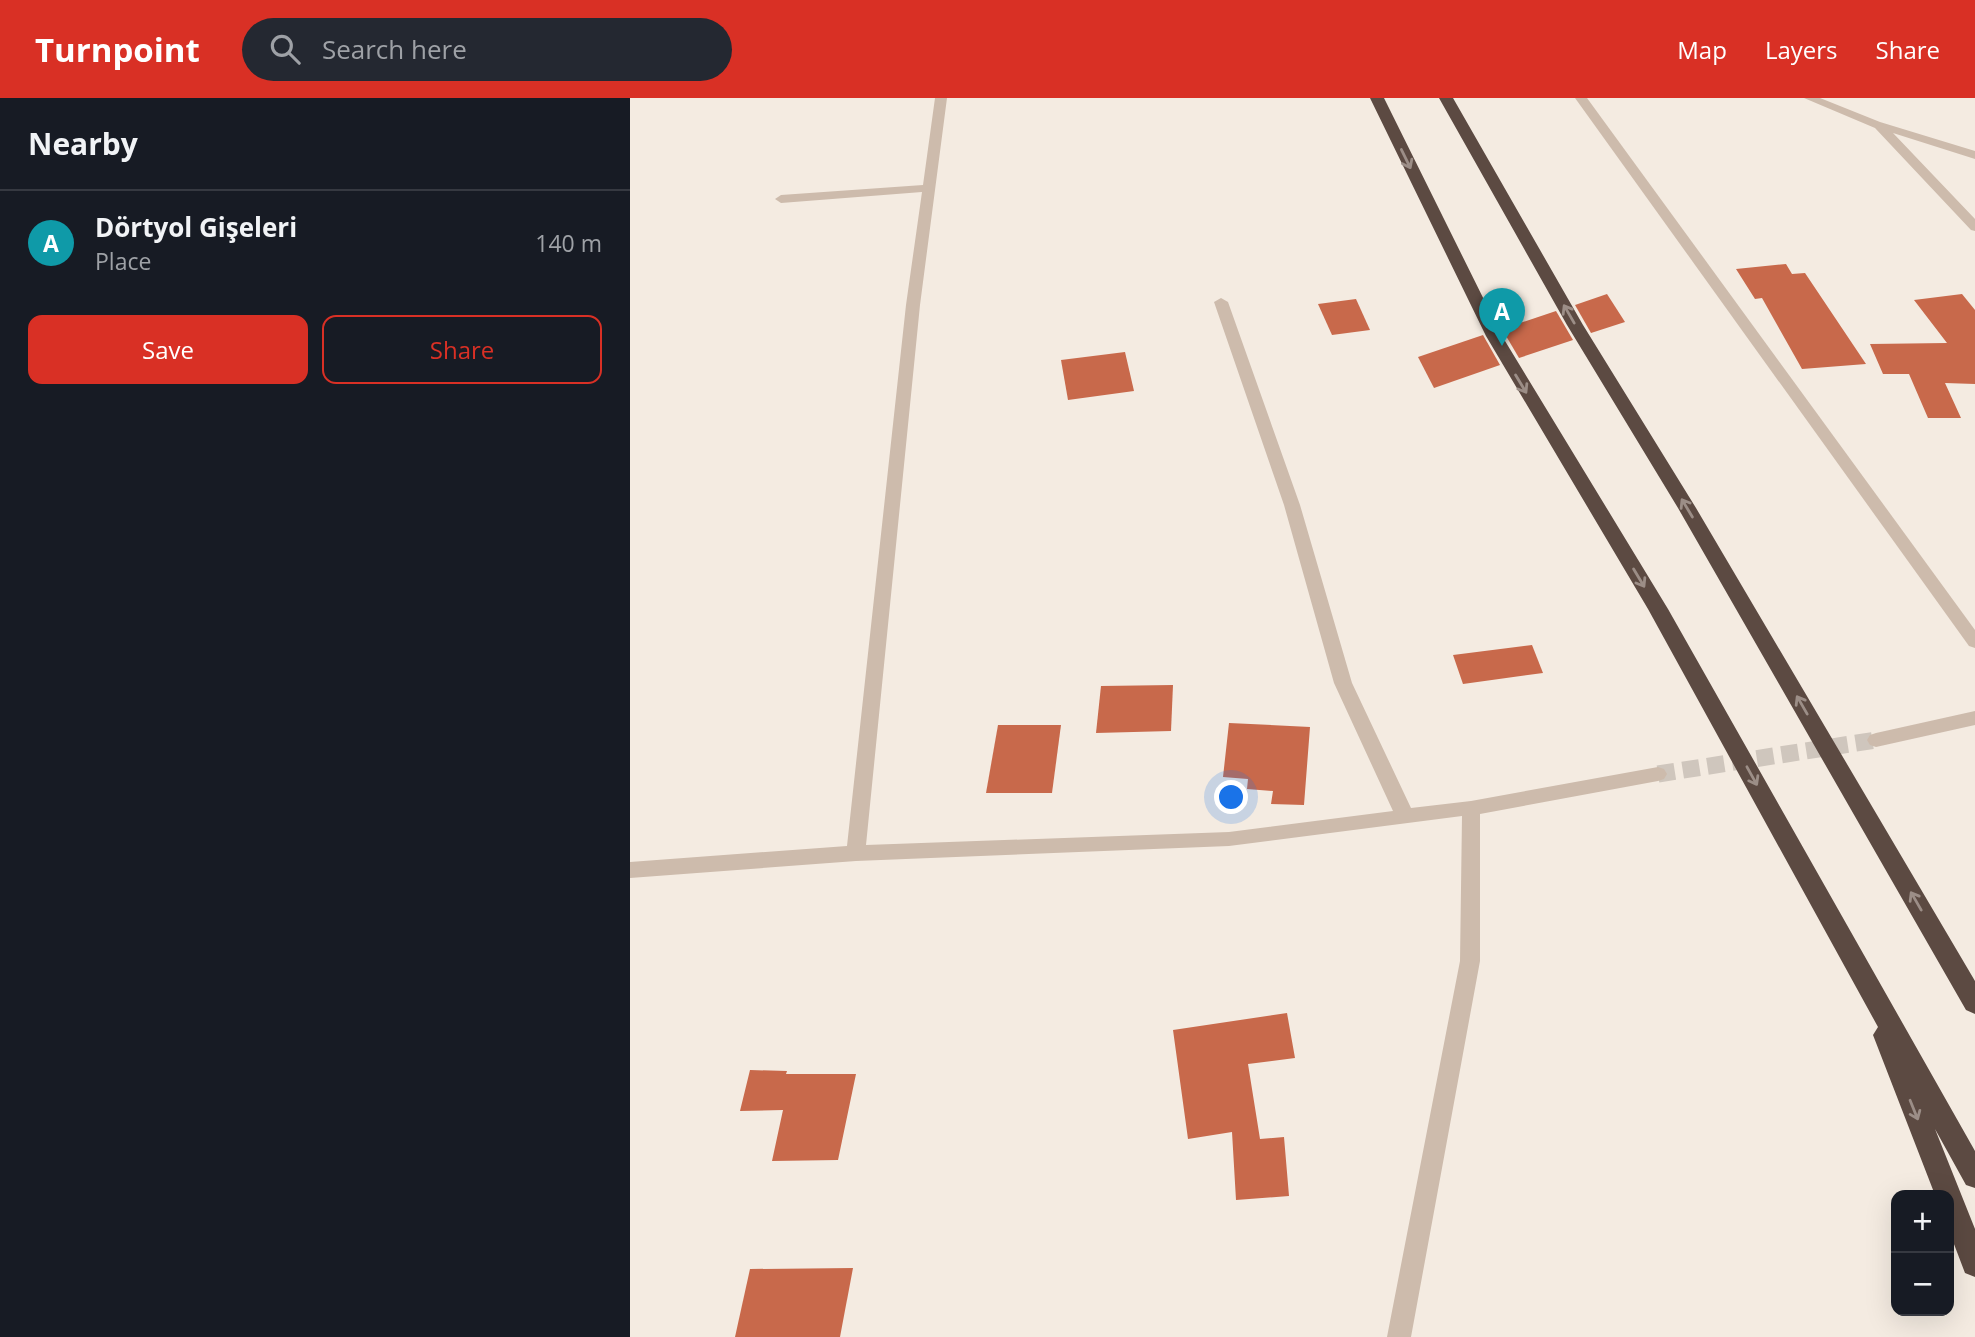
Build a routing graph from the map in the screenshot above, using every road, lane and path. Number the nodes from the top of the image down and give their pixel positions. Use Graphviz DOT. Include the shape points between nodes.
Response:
graph roads {
  1 [pos="941,98"];
  2 [pos="1377,98"];
  3 [pos="1446,98"];
  4 [pos="1581,98"];
  5 [pos="1810,98"];
  6 [pos="1876,124"];
  7 [pos="1975,155"];
  8 [pos="929,188"];
  9 [pos="781,199"];
  10 [pos="1975,227"];
  11 [pos="1221,302"];
  12 [pos="1975,642"];
  13 [pos="1975,718"];
  14 [pos="1876,740"];
  15 [pos="1658,774"];
  16 [pos="1471,808"];
  17 [pos="1405,816"];
  18 [pos="856,853"];
  19 [pos="630,870"];
  20 [pos="1930,925"];
  21 [pos="1853,955"];
  22 [pos="1975,992"];
  23 [pos="1975,1003"];
  24 [pos="1975,1176"];
  25 [pos="1946,1190"];
  26 [pos="1954,1211"];
  27 [pos="1975,1264"];
  28 [pos="1399,1337"];
  1 -- 8 [label="street"];
  2 -- 21 [label="highway, one-way" via="1494,336 1658,609"];
  20 -- 3 [label="highway, one-way"];
  4 -- 12 [label="street"];
  5 -- 6 [label="street"];
  6 -- 7 [label="street"];
  6 -- 10 [label="street"];
  8 -- 9 [label="street"];
  8 -- 18 [label="street"];
  11 -- 17 [label="street" via="1292,505 1343,683"];
  13 -- 14 [label="street"];
  15 -- 16 [label="street"];
  16 -- 17 [label="street"];
  16 -- 28 [label="street" via="1470,961"];
  17 -- 18 [label="street" via="1229,839"];
  18 -- 19 [label="street"];
  20 -- 22 [label="highway"];
  20 -- 23 [label="highway"];
  21 -- 24 [label="highway"];
  21 -- 25 [label="highway, one-way"];
  26 -- 27 [label="highway"];
}
